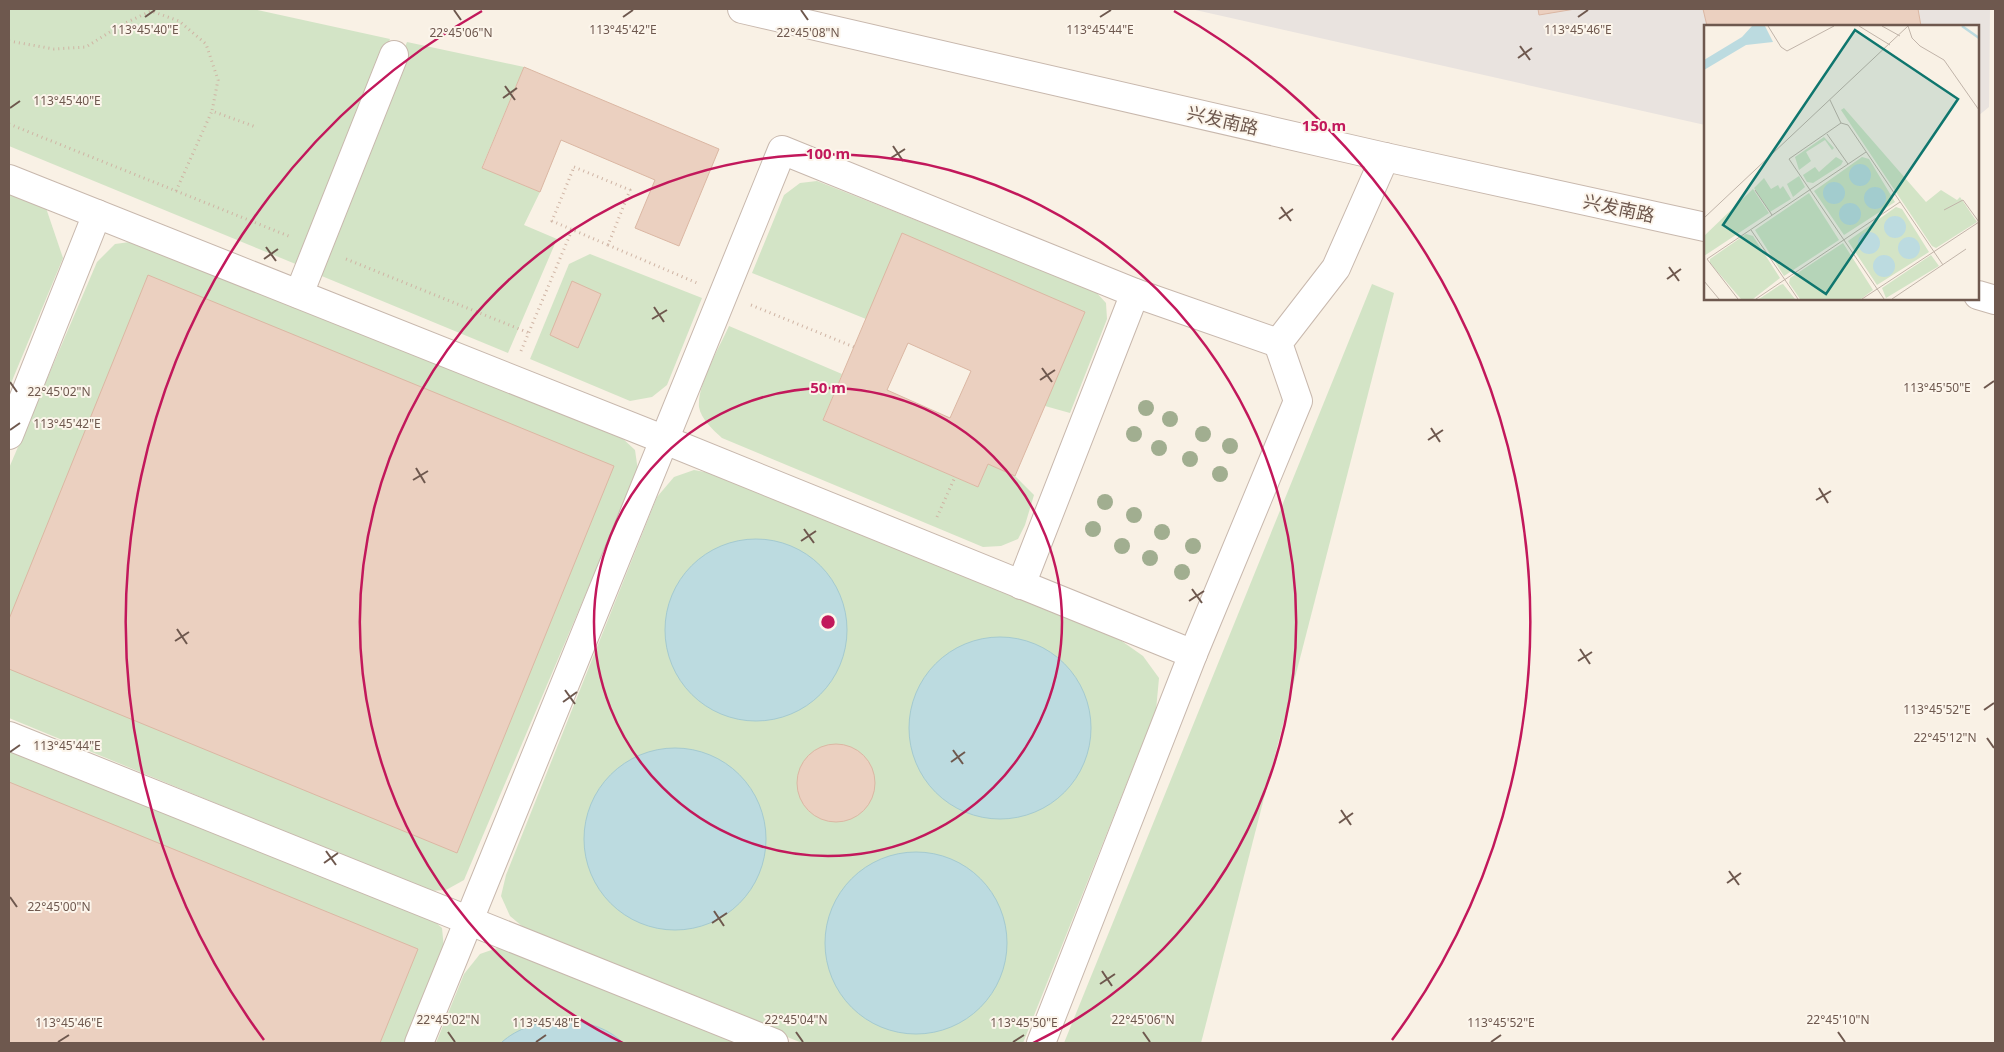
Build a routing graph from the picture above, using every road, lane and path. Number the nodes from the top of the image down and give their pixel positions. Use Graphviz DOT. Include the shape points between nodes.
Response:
graph roads {
  1 [pos="742,9"];
  2 [pos="9,41"];
  3 [pos="394,55"];
  4 [pos="212,111"];
  5 [pos="9,124"];
  6 [pos="256,127"];
  7 [pos="1385,157"];
  8 [pos="9,178"];
  9 [pos="176,191"];
  10 [pos="97,214"];
  11 [pos="1704,227"];
  12 [pos="572,230"];
  13 [pos="608,244"];
  14 [pos="317,247"];
  15 [pos="1135,293"];
  16 [pos="299,294"];
  17 [pos="724,294"];
  18 [pos="1979,295"];
  19 [pos="1995,300"];
  20 [pos="529,333"];
  21 [pos="1278,343"];
  22 [pos="854,347"];
  23 [pos="510,378"];
  24 [pos="9,435"];
  25 [pos="665,440"];
  26 [pos="956,477"];
  27 [pos="924,546"];
  28 [pos="1021,585"];
  29 [pos="1193,654"];
  30 [pos="9,736"];
  31 [pos="468,922"];
  32 [pos="419,1043"];
  33 [pos="774,1043"];
  34 [pos="1041,1043"];
  1 -- 7 [label="street, 兴发南路"];
  2 -- 4 [label="path" via="54,48 86,47 151,11 179,22 206,44 218,80"];
  3 -- 14 [label="street"];
  4 -- 6 [label="path"];
  4 -- 9 [label="path"];
  5 -- 9 [label="path"];
  7 -- 11 [label="street, 兴发南路"];
  7 -- 21 [label="street" via="1336,268"];
  8 -- 10 [label="street"];
  9 -- 14 [label="path"];
  10 -- 16 [label="street"];
  10 -- 24 [label="street"];
  12 -- 13 [label="path"];
  12 -- 13 [label="path" via="552,221 574,168 630,190"];
  12 -- 20 [label="path"];
  13 -- 17 [label="path"];
  14 -- 16 [label="street"];
  14 -- 20 [label="path"];
  15 -- 17 [label="street" via="782,150"];
  15 -- 21 [label="street"];
  15 -- 28 [label="street"];
  16 -- 23 [label="street"];
  17 -- 22 [label="path"];
  17 -- 25 [label="street"];
  18 -- 19 [label="street"];
  20 -- 23 [label="path"];
  21 -- 29 [label="street" via="1298,401"];
  23 -- 25 [label="street"];
  25 -- 27 [label="street"];
  25 -- 31 [label="street"];
  26 -- 27 [label="path"];
  27 -- 28 [label="street"];
  28 -- 29 [label="street"];
  29 -- 34 [label="street"];
  30 -- 31 [label="street"];
  31 -- 32 [label="street"];
  31 -- 33 [label="street"];
}
